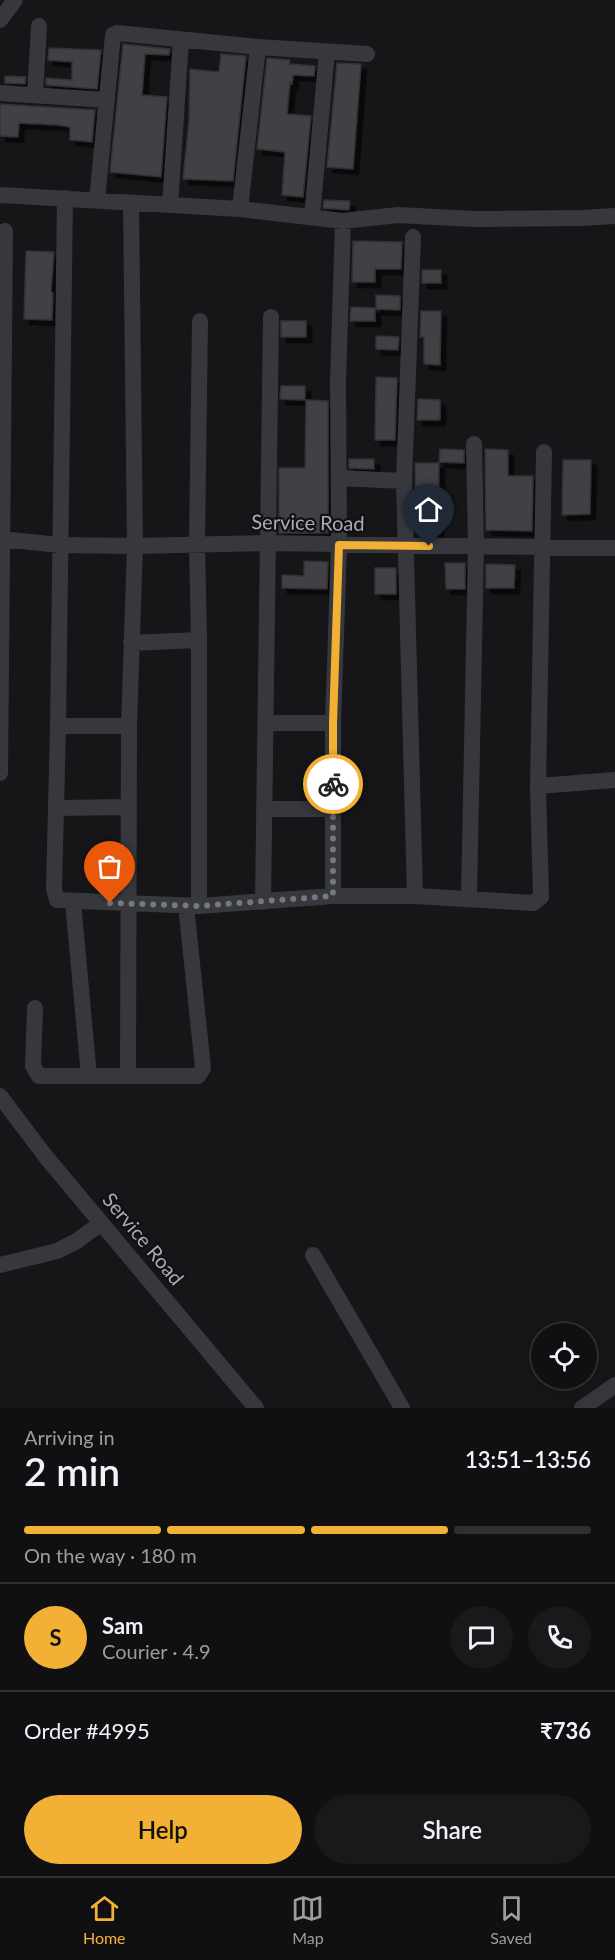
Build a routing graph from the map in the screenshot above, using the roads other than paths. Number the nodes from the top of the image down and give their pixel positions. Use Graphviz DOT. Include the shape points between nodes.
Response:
graph roads {
  1 [pos="15,0"];
  2 [pos="0,20"];
  3 [pos="39,26"];
  4 [pos="181,40"];
  5 [pos="258,47"];
  6 [pos="327,52"];
  7 [pos="367,54"];
  8 [pos="0,93"];
  9 [pos="35,95"];
  10 [pos="107,100"];
  11 [pos="0,195"];
  12 [pos="65,198"];
  13 [pos="97,200"];
  14 [pos="131,203"];
  15 [pos="170,205"];
  16 [pos="240,209"];
  17 [pos="312,216"];
  18 [pos="615,216"];
  19 [pos="343,221"];
  20 [pos="5,231"];
  21 [pos="413,237"];
  22 [pos="271,317"];
  23 [pos="200,321"];
  24 [pos="474,444"];
  25 [pos="544,452"];
  26 [pos="2,469"];
  27 [pos="339,478"];
  28 [pos="404,481"];
  29 [pos="2,539"];
  30 [pos="268,543"];
  31 [pos="197,544"];
  32 [pos="60,545"];
  33 [pos="339,545"];
  34 [pos="135,546"];
  35 [pos="405,546"];
  36 [pos="542,546"];
  37 [pos="476,547"];
  38 [pos="615,548"];
  39 [pos="199,640"];
  40 [pos="131,643"];
  41 [pos="266,723"];
  42 [pos="333,723"];
  43 [pos="58,726"];
  44 [pos="129,726"];
  45 [pos="0,773"];
  46 [pos="615,780"];
  47 [pos="538,786"];
  48 [pos="129,807"];
  49 [pos="56,808"];
  50 [pos="264,809"];
  51 [pos="333,809"];
  52 [pos="333,896"];
  53 [pos="415,896"];
  54 [pos="469,897"];
  55 [pos="73,902"];
  56 [pos="262,902"];
  57 [pos="128,903"];
  58 [pos="193,906"];
  59 [pos="35,1008"];
  60 [pos="89,1076"];
  61 [pos="128,1076"];
  62 [pos="0,1096"];
  63 [pos="102,1223"];
  64 [pos="314,1255"];
  65 [pos="0,1265"];
  66 [pos="615,1385"];
  67 [pos="256,1408"];
  68 [pos="402,1408"];
  69 [pos="582,1408"];
  1 -- 2 [label="street"];
  3 -- 9 [label="street"];
  4 -- 5 [label="street"];
  4 -- 10 [label="street" via="113,35"];
  4 -- 15 [label="street"];
  5 -- 6 [label="street"];
  5 -- 16 [label="street"];
  6 -- 7 [label="street"];
  6 -- 17 [label="street"];
  8 -- 9 [label="street"];
  9 -- 10 [label="street"];
  10 -- 13 [label="street"];
  11 -- 12 [label="street"];
  12 -- 13 [label="street"];
  12 -- 32 [label="street"];
  13 -- 14 [label="street"];
  14 -- 15 [label="street"];
  14 -- 34 [label="street"];
  15 -- 16 [label="street"];
  16 -- 17 [label="street"];
  17 -- 19 [label="street"];
  18 -- 19 [label="street" via="475,219 398,215"];
  19 -- 27 [label="street"];
  20 -- 26 [label="street"];
  21 -- 28 [label="street"];
  22 -- 30 [label="street"];
  23 -- 31 [label="street"];
  24 -- 37 [label="street"];
  25 -- 36 [label="street"];
  26 -- 29 [label="street"];
  27 -- 28 [label="street"];
  27 -- 33 [label="street"];
  28 -- 35 [label="street"];
  29 -- 32 [label="street, Service Road"];
  29 -- 45 [label="street"];
  30 -- 31 [label="street, Service Road"];
  30 -- 33 [label="street, Service Road"];
  30 -- 41 [label="street"];
  31 -- 34 [label="street, Service Road"];
  31 -- 39 [label="street"];
  32 -- 34 [label="street, Service Road"];
  32 -- 43 [label="street"];
  33 -- 35 [label="street, Service Road"];
  33 -- 42 [label="street"];
  34 -- 40 [label="street"];
  35 -- 37 [label="street, Service Road"];
  35 -- 53 [label="street"];
  36 -- 37 [label="street, Service Road"];
  36 -- 38 [label="street, Service Road"];
  36 -- 47 [label="street"];
  37 -- 54 [label="street"];
  39 -- 40 [label="street"];
  39 -- 58 [label="street"];
  40 -- 44 [label="street"];
  41 -- 42 [label="street"];
  41 -- 50 [label="street"];
  42 -- 51 [label="street"];
  43 -- 44 [label="street"];
  43 -- 49 [label="street"];
  44 -- 48 [label="street"];
  46 -- 47 [label="street"];
  47 -- 54 [label="street" via="541,897 532,903"];
  48 -- 49 [label="street"];
  48 -- 57 [label="street"];
  49 -- 55 [label="street" via="54,889 57,900"];
  50 -- 51 [label="street"];
  50 -- 56 [label="street"];
  51 -- 52 [label="street"];
  52 -- 53 [label="street"];
  52 -- 56 [label="street"];
  53 -- 54 [label="street"];
  55 -- 57 [label="street"];
  55 -- 60 [label="street"];
  56 -- 58 [label="street"];
  57 -- 58 [label="street"];
  57 -- 61 [label="street"];
  58 -- 61 [label="street" via="203,1068 193,1077"];
  59 -- 60 [label="street" via="36,1075"];
  60 -- 61 [label="street"];
  62 -- 63 [label="street, Service Road"];
  63 -- 65 [label="street" via="57,1251"];
  63 -- 67 [label="street, Service Road"];
  64 -- 68 [label="street"];
  66 -- 69 [label="street"];
}
